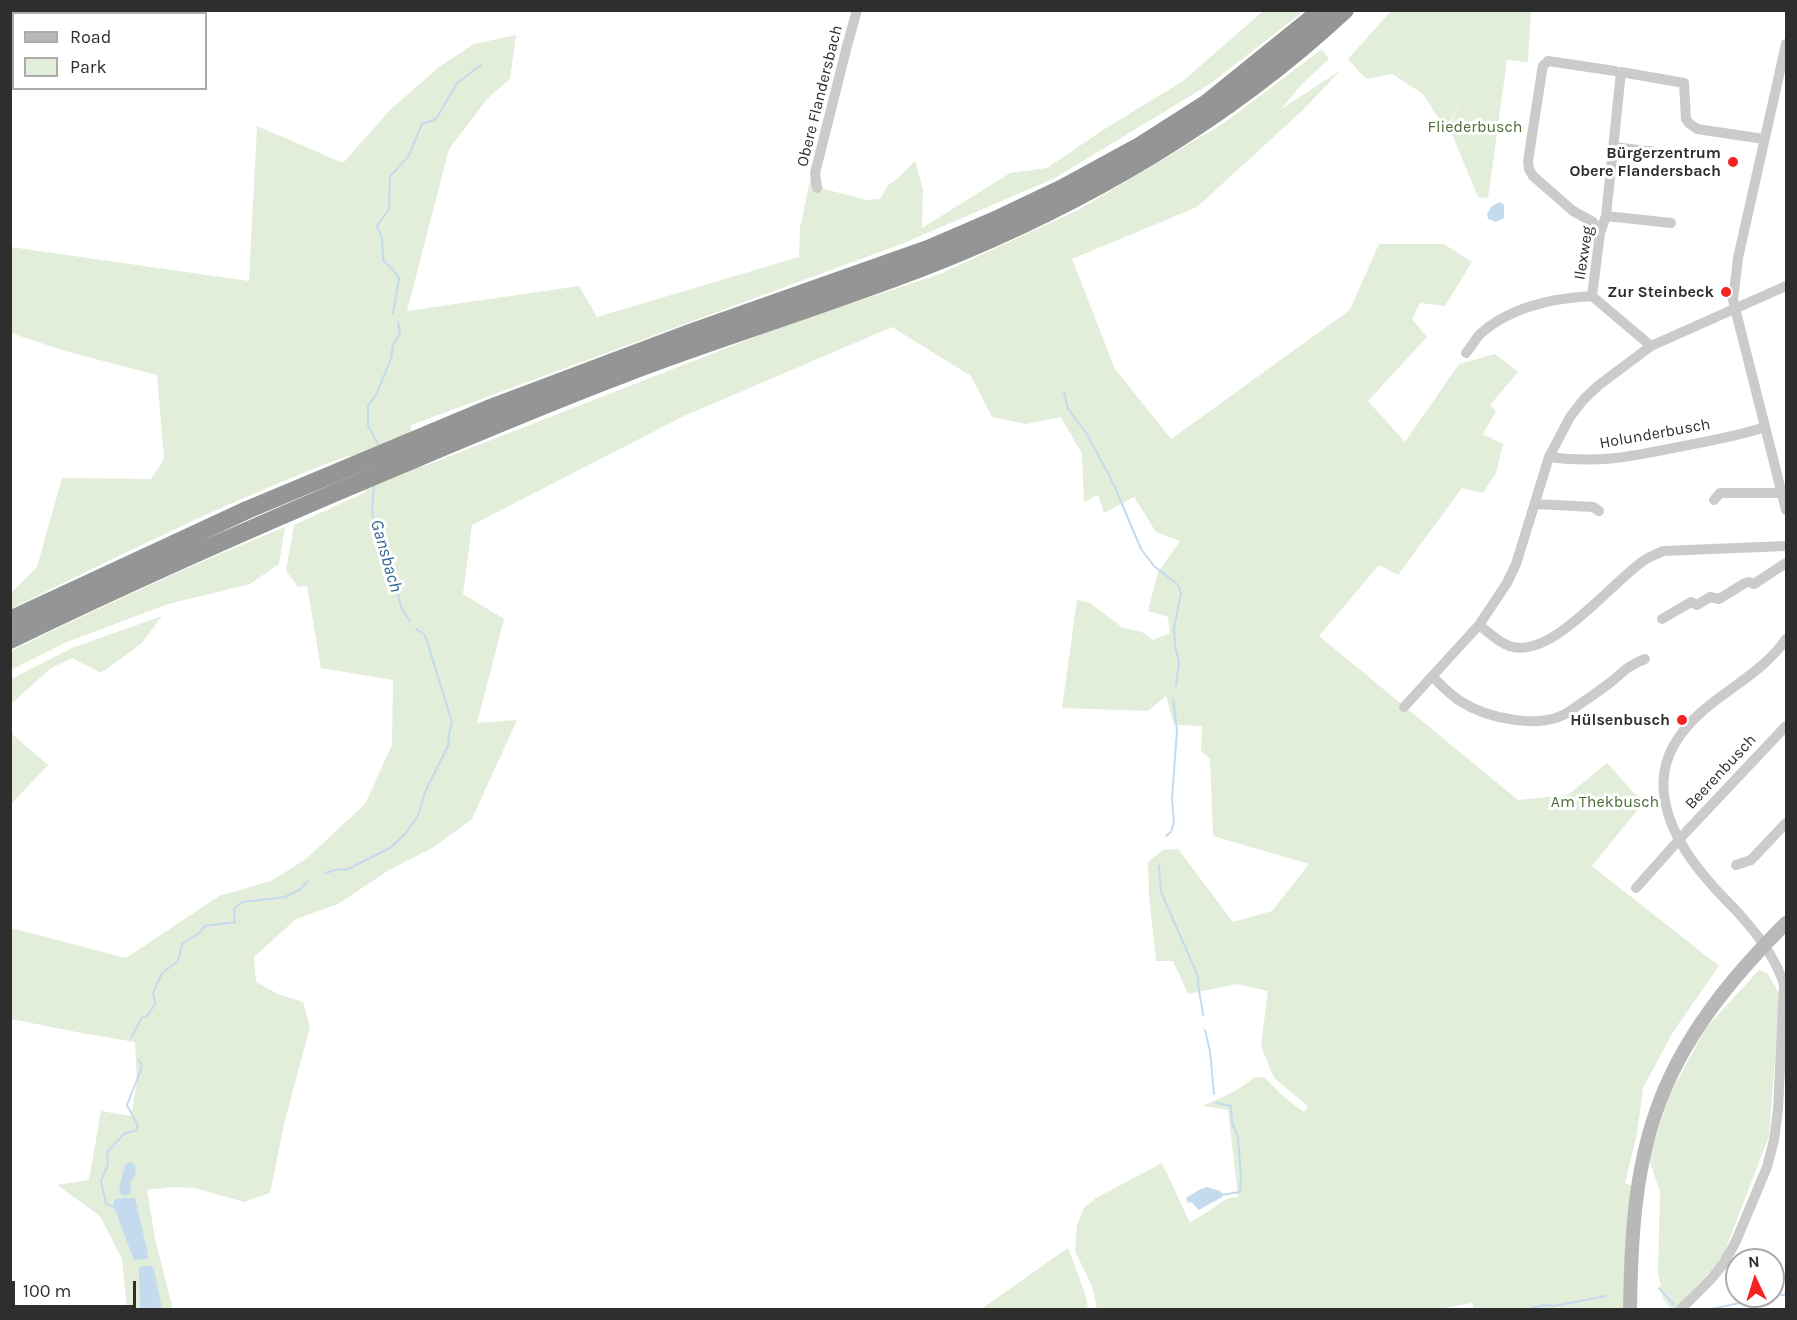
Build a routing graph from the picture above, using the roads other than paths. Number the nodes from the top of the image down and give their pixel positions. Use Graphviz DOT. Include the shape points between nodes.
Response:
graph roads {
  1 [pos="857,10"];
  2 [pos="1322,10"];
  3 [pos="1345,10"];
  4 [pos="1786,44"];
  5 [pos="1618,71"];
  6 [pos="1764,139"];
  7 [pos="1613,147"];
  8 [pos="1682,155"];
  9 [pos="817,188"];
  10 [pos="1606,216"];
  11 [pos="1671,223"];
  12 [pos="1600,233"];
  13 [pos="1786,286"];
  14 [pos="1592,296"];
  15 [pos="1734,310"];
  16 [pos="1650,346"];
  17 [pos="1466,353"];
  18 [pos="491,418"];
  19 [pos="1765,428"];
  20 [pos="1549,457"];
  21 [pos="1783,486"];
  22 [pos="1713,500"];
  23 [pos="1535,504"];
  24 [pos="1786,510"];
  25 [pos="1599,511"];
  26 [pos="250,519"];
  27 [pos="1786,546"];
  28 [pos="1786,564"];
  29 [pos="1662,619"];
  30 [pos="10,620"];
  31 [pos="1479,625"];
  32 [pos="1786,639"];
  33 [pos="10,640"];
  34 [pos="1645,659"];
  35 [pos="1432,676"];
  36 [pos="1404,707"];
  37 [pos="1786,726"];
  38 [pos="1786,823"];
  39 [pos="1679,840"];
  40 [pos="1736,865"];
  41 [pos="1636,888"];
  42 [pos="1786,923"];
  43 [pos="1764,945"];
  44 [pos="1630,1310"];
  45 [pos="1680,1310"];
  1 -- 9 [label="street, Obere Flandersbach" via="815,173"];
  2 -- 18 [label="highway" via="1207,103 1138,147 1053,193 928,249 690,333"];
  3 -- 18 [label="highway" via="1268,77 1213,115 1068,203 1006,233 935,263"];
  4 -- 6 [label="street"];
  5 -- 6 [label="street" via="1684,83 1686,119 1697,129"];
  5 -- 7 [label="street, Ilexweg"];
  5 -- 12 [label="street" via="1545,63 1528,161 1533,176 1573,211 1593,222"];
  6 -- 15 [label="street" via="1738,258"];
  7 -- 8 [label="street"];
  7 -- 10 [label="street, Ilexweg"];
  10 -- 11 [label="street, Ilexweg"];
  10 -- 12 [label="street, Ilexweg"];
  12 -- 14 [label="street, Ilexweg"];
  13 -- 15 [label="street"];
  14 -- 16 [label="street"];
  14 -- 17 [label="street" via="1512,312 1479,335"];
  15 -- 16 [label="street"];
  15 -- 19 [label="street"];
  16 -- 20 [label="street" via="1584,399"];
  18 -- 26 [label="highway"];
  19 -- 20 [label="street, Holunderbusch" via="1622,458"];
  19 -- 21 [label="street"];
  20 -- 23 [label="street"];
  21 -- 22 [label="street" via="1720,493"];
  21 -- 24 [label="street"];
  23 -- 25 [label="street" via="1593,507"];
  23 -- 31 [label="street" via="1516,564"];
  26 -- 30 [label="highway"];
  26 -- 33 [label="highway"];
  27 -- 31 [label="street" via="1663,551 1644,560 1548,640 1529,648 1509,646"];
  28 -- 29 [label="street" via="1754,584 1745,583 1719,599 1710,597 1696,605 1690,602"];
  31 -- 35 [label="street"];
  32 -- 39 [label="street" via="1769,660 1688,724 1674,745 1662,780 1666,810"];
  34 -- 35 [label="street" via="1632,664 1571,710 1546,720 1480,712 1457,700"];
  35 -- 36 [label="street"];
  37 -- 39 [label="street, Beerenbusch"];
  38 -- 40 [label="street" via="1751,860"];
  39 -- 41 [label="street"];
  39 -- 43 [label="street" via="1701,873"];
  42 -- 43 [label="main road"];
  43 -- 44 [label="main road" via="1709,1010 1665,1089 1640,1173"];
  43 -- 45 [label="street" via="1784,984 1774,1140 1767,1167 1724,1263"];
}
